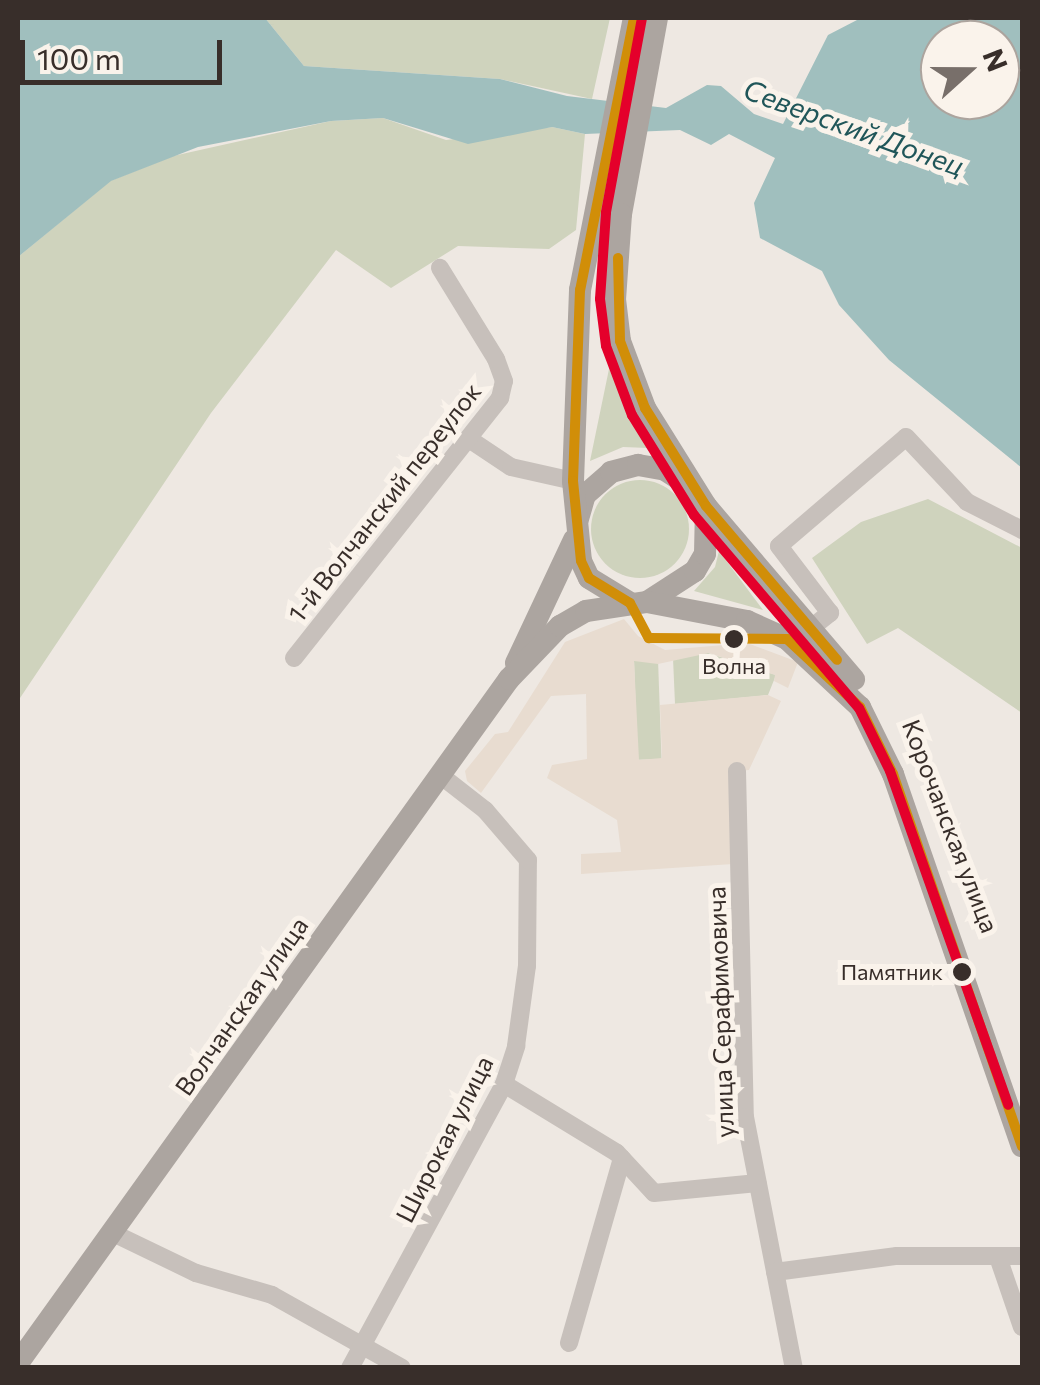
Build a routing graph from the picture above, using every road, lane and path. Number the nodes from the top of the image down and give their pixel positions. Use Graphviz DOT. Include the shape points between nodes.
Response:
graph roads {
  1 [pos="634,18"];
  2 [pos="658,18"];
  3 [pos="610,212"];
  4 [pos="440,268"];
  5 [pos="468,439"];
  6 [pos="611,472"];
  7 [pos="572,481"];
  8 [pos="701,498"];
  9 [pos="1022,530"];
  10 [pos="575,534"];
  11 [pos="638,602"];
  12 [pos="810,628"];
  13 [pos="294,658"];
  14 [pos="509,679"];
  15 [pos="737,771"];
  16 [pos="439,774"];
  17 [pos="504,1084"];
  18 [pos="1022,1100"];
  19 [pos="1022,1146"];
  20 [pos="622,1158"];
  21 [pos="758,1184"];
  22 [pos="114,1234"];
  23 [pos="998,1256"];
  24 [pos="1022,1256"];
  25 [pos="775,1272"];
  26 [pos="1022,1327"];
  27 [pos="569,1343"];
  28 [pos="366,1344"];
  29 [pos="18,1364"];
  30 [pos="350,1368"];
  31 [pos="402,1368"];
  32 [pos="794,1368"];
  1 -- 3 [label="main road"];
  2 -- 3 [label="main road"];
  3 -- 7 [label="main road" via="580,290"];
  3 -- 8 [label="main road" via="620,340 645,408"];
  4 -- 5 [label="street, 1-й Волчанский переулок" via="504,381 500,398"];
  5 -- 7 [label="street" via="511,468"];
  5 -- 13 [label="street, 1-й Волчанский переулок"];
  6 -- 7 [label="main road"];
  6 -- 8 [label="main road" via="638,465 665,470"];
  6 -- 10 [label="main road" via="586,495"];
  7 -- 10 [label="main road"];
  8 -- 11 [label="main road" via="704,554 695,571"];
  8 -- 12 [label="main road, Корочанская улица"];
  9 -- 12 [label="street" via="968,502 906,437 779,546 830,613"];
  10 -- 11 [label="main road" via="589,578"];
  10 -- 14 [label="main road"];
  11 -- 14 [label="main road" via="586,611 560,626"];
  11 -- 19 [label="main road, Корочанская улица" via="747,620 826,671 860,707 892,774"];
  12 -- 18 [label="main road, Корочанская улица" via="872,700 904,765"];
  14 -- 16 [label="main road, Волчанская улица"];
  15 -- 21 [label="street, улица Серафимовича" via="745,1117"];
  16 -- 17 [label="street, Широкая улица" via="485,810 528,860 527,966"];
  16 -- 22 [label="main road, Волчанская улица"];
  17 -- 20 [label="street"];
  17 -- 28 [label="street, Широкая улица"];
  20 -- 21 [label="street" via="654,1193"];
  20 -- 27 [label="street"];
  21 -- 25 [label="street, улица Серафимовича"];
  22 -- 28 [label="street" via="196,1273 272,1295"];
  22 -- 29 [label="main road, Волчанская улица"];
  23 -- 24 [label="street"];
  23 -- 25 [label="street" via="897,1256"];
  23 -- 26 [label="street"];
  25 -- 32 [label="street, улица Серафимовича"];
  28 -- 30 [label="street, Широкая улица"];
  28 -- 31 [label="street"];
}
